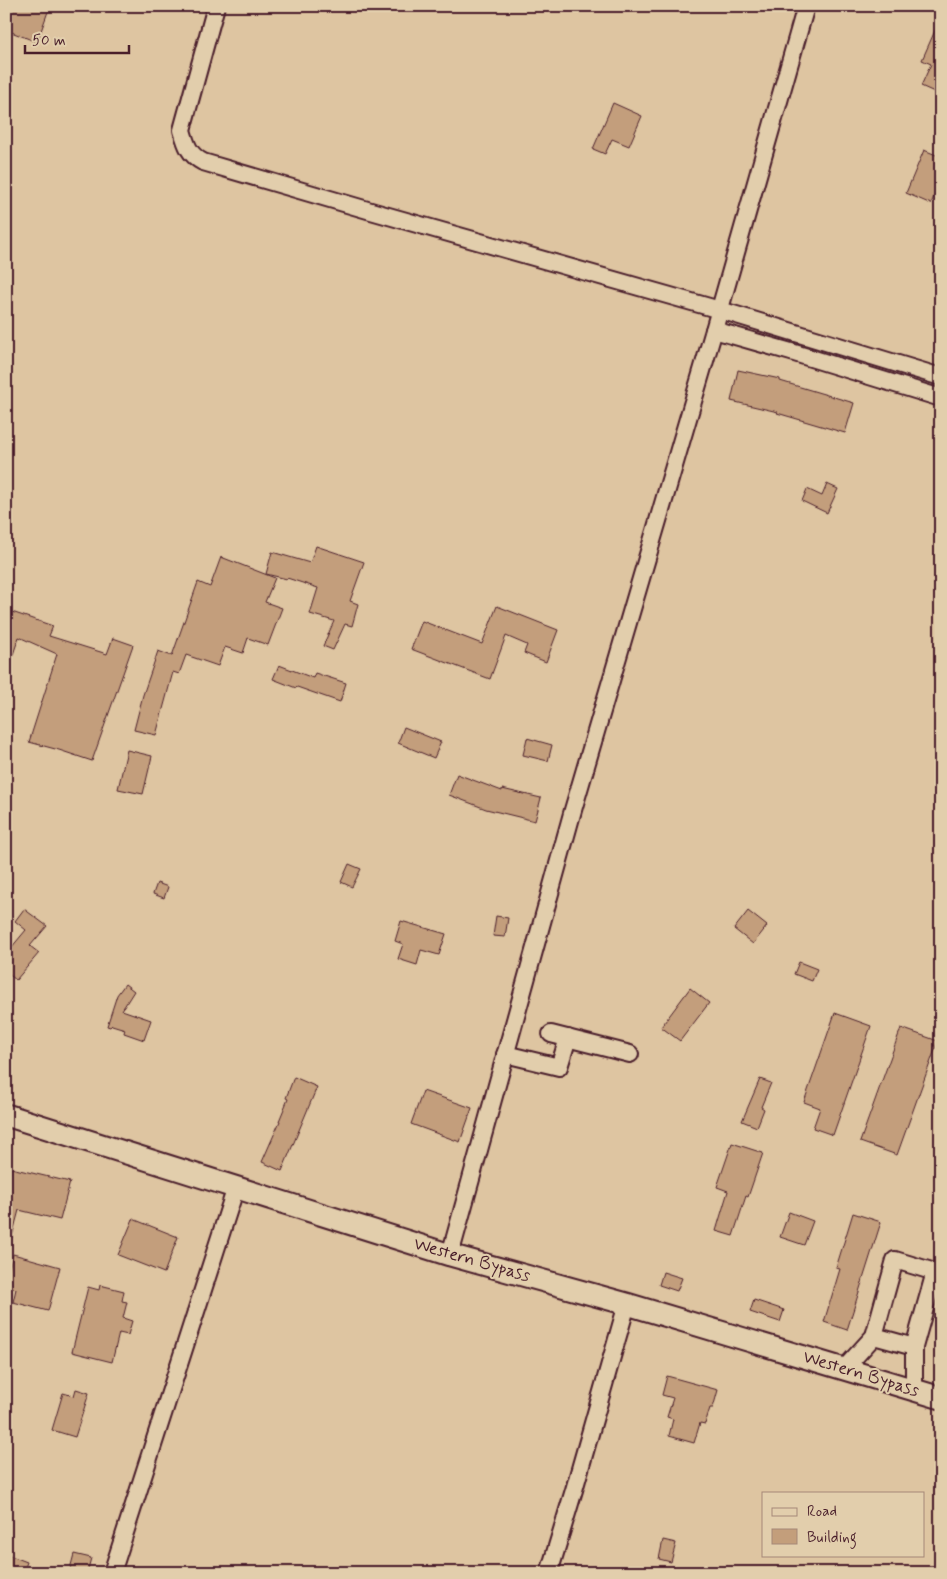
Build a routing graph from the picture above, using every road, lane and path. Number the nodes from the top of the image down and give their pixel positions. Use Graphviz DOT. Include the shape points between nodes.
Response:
graph roads {
  1 [pos="216,6"];
  2 [pos="806,6"];
  3 [pos="720,310"];
  4 [pos="714,330"];
  5 [pos="941,377"];
  6 [pos="941,398"];
  7 [pos="551,1034"];
  8 [pos="568,1038"];
  9 [pos="505,1054"];
  10 [pos="630,1054"];
  11 [pos="6,1115"];
  12 [pos="236,1187"];
  13 [pos="450,1255"];
  14 [pos="627,1304"];
  15 [pos="874,1336"];
  16 [pos="914,1347"];
  17 [pos="844,1369"];
  18 [pos="914,1390"];
  19 [pos="941,1398"];
  20 [pos="112,1573"];
  21 [pos="549,1573"];
  1 -- 3 [label="street" via="182,130 187,148 195,158"];
  2 -- 3 [label="street"];
  3 -- 4 [label="street"];
  3 -- 5 [label="street"];
  4 -- 6 [label="street"];
  4 -- 9 [label="street"];
  7 -- 8 [label="street"];
  8 -- 9 [label="street" via="559,1067"];
  8 -- 10 [label="street"];
  9 -- 13 [label="street"];
  11 -- 12 [label="main road, Western Bypass"];
  12 -- 13 [label="main road, Western Bypass"];
  12 -- 20 [label="street"];
  13 -- 14 [label="main road, Western Bypass"];
  14 -- 17 [label="main road, Western Bypass"];
  14 -- 21 [label="street"];
  15 -- 16 [label="street"];
  15 -- 16 [label="street" via="895,1260 935,1272"];
  15 -- 17 [label="street"];
  16 -- 18 [label="street"];
  17 -- 18 [label="main road, Western Bypass"];
  18 -- 19 [label="main road, Western Bypass"];
}
